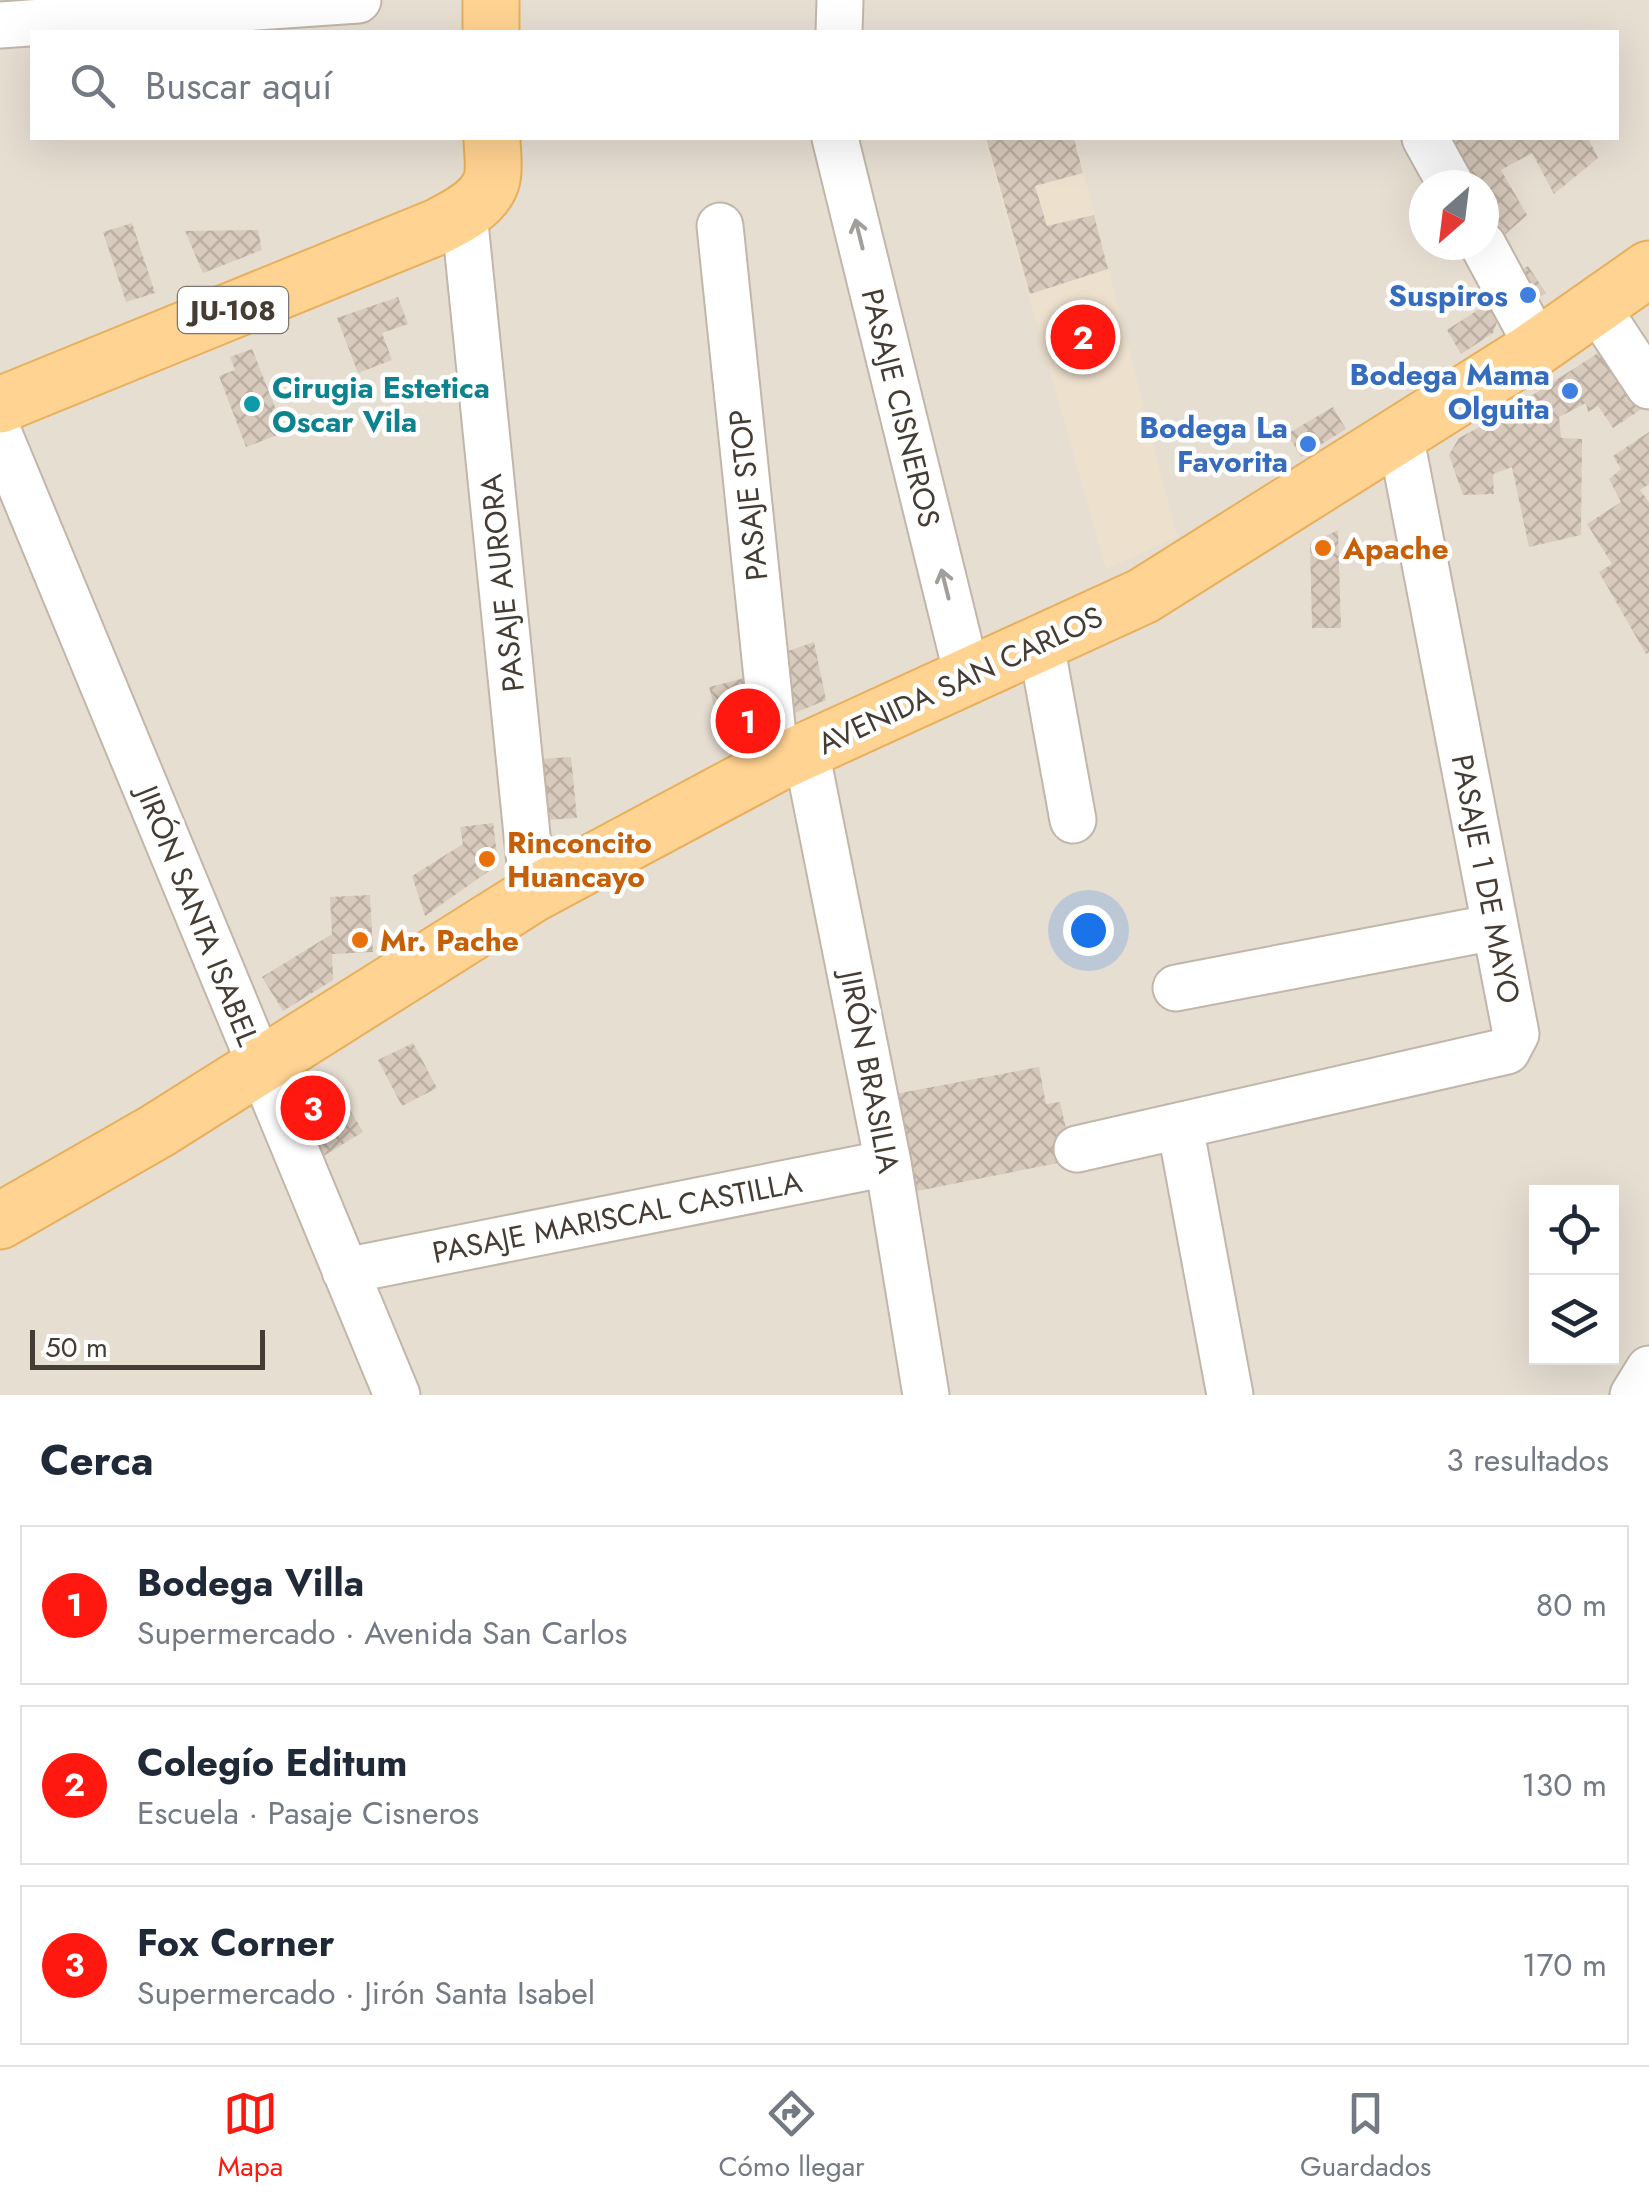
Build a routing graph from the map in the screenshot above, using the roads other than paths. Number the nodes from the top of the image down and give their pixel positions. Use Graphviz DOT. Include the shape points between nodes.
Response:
graph roads {
  1 [pos="358,0"];
  2 [pos="491,0"];
  3 [pos="840,0"];
  4 [pos="0,25"];
  5 [pos="491,30"];
  6 [pos="839,30"];
  7 [pos="492,140"];
  8 [pos="835,140"];
  9 [pos="1426,140"];
  10 [pos="1442,170"];
  11 [pos="464,212"];
  12 [pos="720,226"];
  13 [pos="1491,260"];
  14 [pos="1649,269"];
  15 [pos="1596,306"];
  16 [pos="1538,347"];
  17 [pos="1649,386"];
  18 [pos="0,405"];
  19 [pos="1400,434"];
  20 [pos="0,436"];
  21 [pos="1041,644"];
  22 [pos="968,679"];
  23 [pos="791,758"];
  24 [pos="1073,820"];
  25 [pos="533,894"];
  26 [pos="1495,926"];
  27 [pos="1176,988"];
  28 [pos="260,1067"];
  29 [pos="1180,1126"];
  30 [pos="1078,1149"];
  31 [pos="888,1163"];
  32 [pos="0,1221"];
  33 [pos="346,1271"];
  34 [pos="1649,1369"];
  35 [pos="397,1395"];
  36 [pos="926,1395"];
  37 [pos="1230,1395"];
  38 [pos="1633,1395"];
  1 -- 4 [label="street"];
  2 -- 5 [label="main road"];
  3 -- 6 [label="street"];
  7 -- 11 [label="main road, JU-108" via="492,180"];
  22 -- 8 [label="street, PASAJE CISNEROS, one-way"];
  9 -- 10 [label="street"];
  11 -- 18 [label="main road, JU-108"];
  11 -- 25 [label="street, PASAJE AURORA"];
  12 -- 23 [label="street, PASAJE STOP"];
  13 -- 16 [label="street"];
  14 -- 15 [label="main road, AVENIDA SAN CARLOS"];
  15 -- 16 [label="main road, AVENIDA SAN CARLOS"];
  15 -- 17 [label="street"];
  16 -- 19 [label="main road, AVENIDA SAN CARLOS"];
  19 -- 21 [label="main road, AVENIDA SAN CARLOS" via="1143,596"];
  19 -- 26 [label="street, PASAJE 1 DE MAYO"];
  20 -- 28 [label="street, JIRÓN SANTA ISABEL"];
  21 -- 22 [label="main road, AVENIDA SAN CARLOS"];
  21 -- 24 [label="street"];
  22 -- 23 [label="main road, AVENIDA SAN CARLOS"];
  23 -- 25 [label="main road, AVENIDA SAN CARLOS"];
  23 -- 31 [label="street, JIRÓN BRASILIA"];
  25 -- 28 [label="main road, AVENIDA SAN CARLOS"];
  26 -- 27 [label="street"];
  26 -- 29 [label="street, PASAJE 1 DE MAYO" via="1516,1034 1507,1051"];
  28 -- 32 [label="main road, AVENIDA SAN CARLOS"];
  28 -- 33 [label="street, JIRÓN SANTA ISABEL"];
  29 -- 30 [label="street, PASAJE 1 DE MAYO"];
  29 -- 37 [label="street"];
  31 -- 33 [label="street, PASAJE MARISCAL CASTILLA"];
  31 -- 36 [label="street, JIRÓN BRASILIA"];
  33 -- 35 [label="street, JIRÓN SANTA ISABEL"];
  34 -- 38 [label="street"];
}
